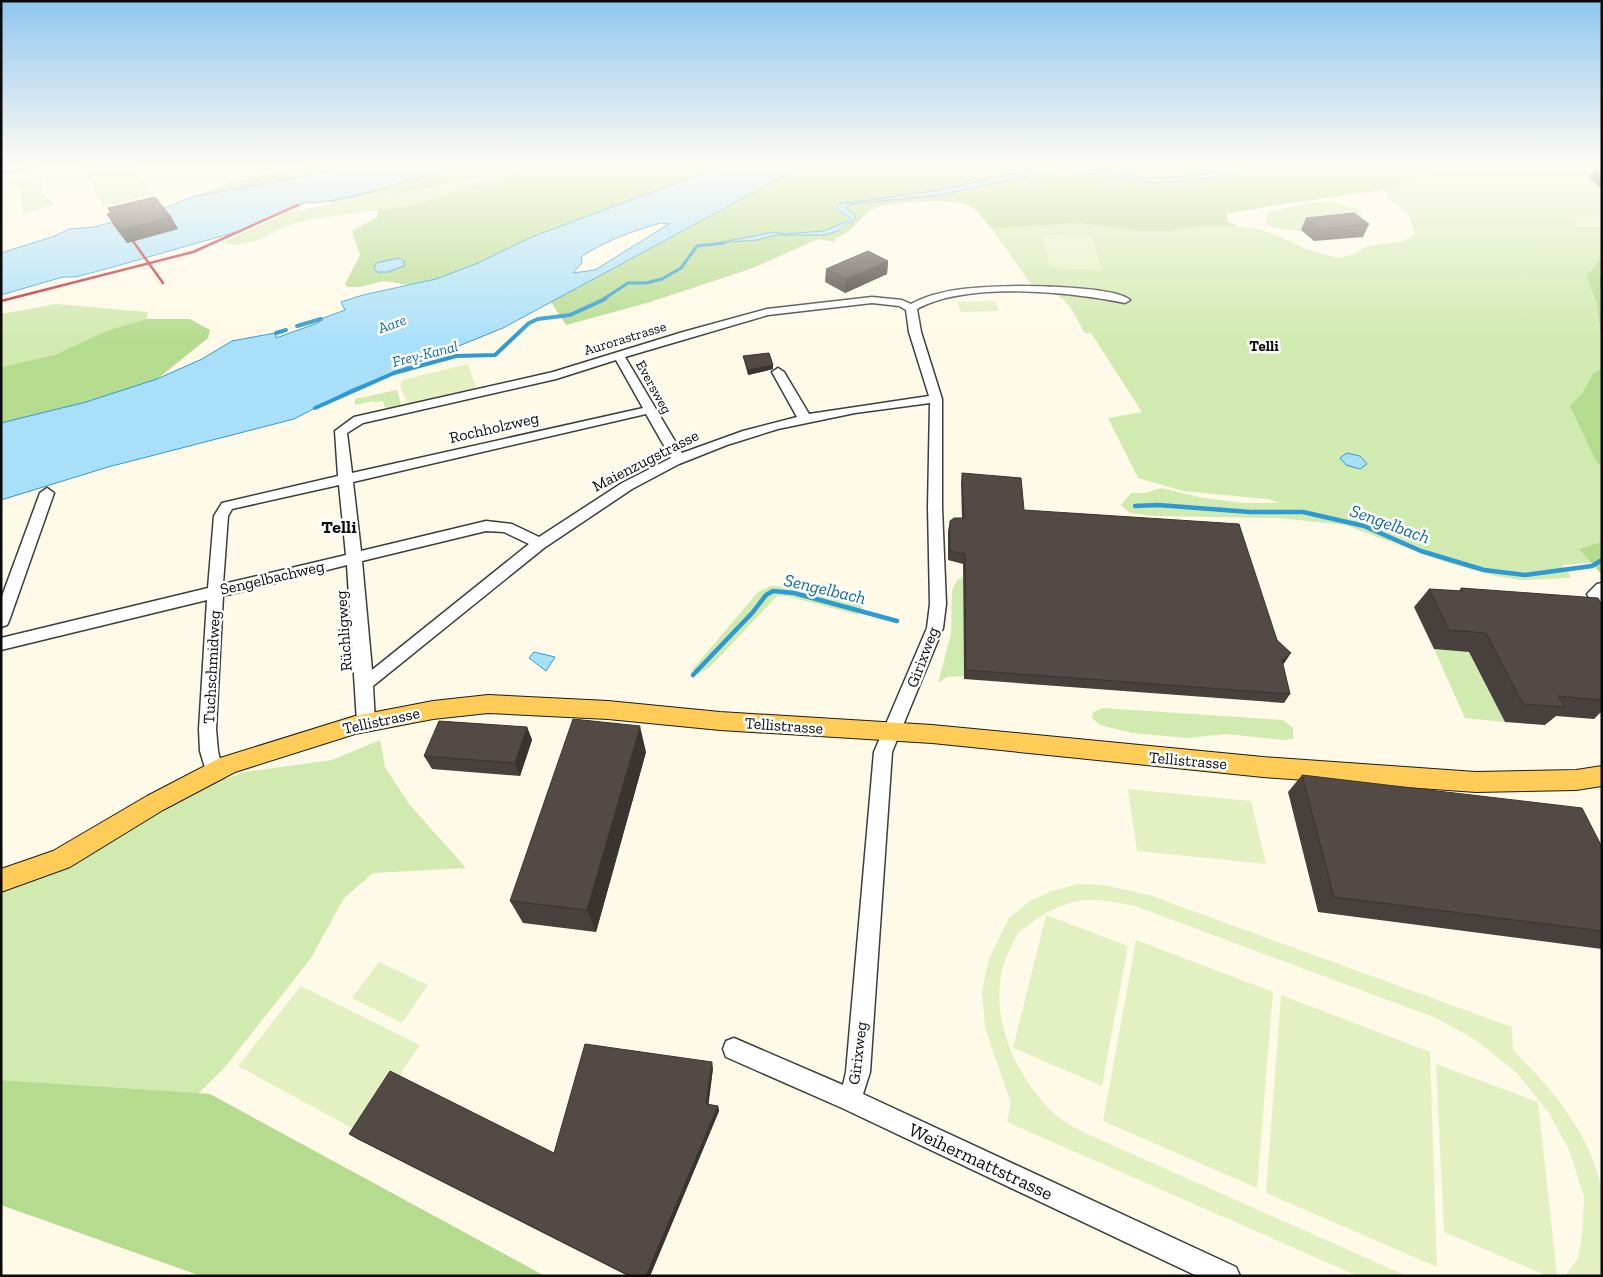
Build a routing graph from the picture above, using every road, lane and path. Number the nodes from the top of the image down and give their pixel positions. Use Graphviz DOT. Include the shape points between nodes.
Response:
graph roads {
  1 [pos="1033,287"];
  2 [pos="1125,300"];
  3 [pos="910,308"];
  4 [pos="619,356"];
  5 [pos="778,372"];
  6 [pos="936,400"];
  7 [pos="649,410"];
  8 [pos="805,419"];
  9 [pos="351,424"];
  10 [pos="679,460"];
  11 [pos="347,479"];
  12 [pos="47,493"];
  13 [pos="540,544"];
  14 [pos="354,558"];
  15 [pos="1602,588"];
  16 [pos="214,591"];
  17 [pos="1602,607"];
  18 [pos="1,621"];
  19 [pos="1,644"];
  20 [pos="364,683"];
  21 [pos="366,722"];
  22 [pos="892,732"];
  23 [pos="214,772"];
  24 [pos="1602,776"];
  25 [pos="1,881"];
  26 [pos="734,1049"];
  27 [pos="850,1100"];
  28 [pos="1227,1276"];
  1 -- 2 [label="street"];
  1 -- 3 [label="street" via="951,293 923,300"];
  3 -- 4 [label="street, Aurorastrasse" via="902,303 872,300 767,312"];
  3 -- 6 [label="street, Girixweg"];
  4 -- 7 [label="street, Eversweg"];
  4 -- 9 [label="street, Aurorastrasse" via="556,375"];
  5 -- 8 [label="street"];
  6 -- 8 [label="street, Maienzugstrasse" via="862,408"];
  6 -- 22 [label="street, Girixweg" via="938,604 935,628"];
  7 -- 10 [label="street, Eversweg"];
  7 -- 11 [label="street, Rochholzweg"];
  8 -- 10 [label="street, Maienzugstrasse" via="729,439"];
  9 -- 11 [label="street, Rüchligweg" via="341,431"];
  10 -- 13 [label="street, Maienzugstrasse" via="615,492"];
  11 -- 14 [label="street, Rüchligweg"];
  11 -- 16 [label="street, Tuchschmidweg" via="227,506 221,516"];
  12 -- 18 [label="street"];
  13 -- 14 [label="street, Sengelbachweg" via="507,527 486,526"];
  13 -- 20 [label="street, Maienzugstrasse"];
  14 -- 16 [label="street, Sengelbachweg"];
  14 -- 20 [label="street, Rüchligweg"];
  15 -- 17 [label="street" via="1595,594"];
  16 -- 19 [label="street, Sengelbachweg"];
  16 -- 23 [label="street, Tuchschmidweg" via="208,729 210,763"];
  20 -- 21 [label="street, Rüchligweg"];
  21 -- 22 [label="main road, Tellistrasse" via="488,704"];
  21 -- 23 [label="main road, Tellistrasse" via="272,749"];
  22 -- 24 [label="main road, Tellistrasse" via="1263,767 1476,782 1576,780"];
  22 -- 27 [label="street, Girixweg" via="883,752 858,1072"];
  23 -- 25 [label="main road, Tellistrasse" via="61,859"];
  26 -- 27 [label="street, Weihermattstrasse"];
  27 -- 28 [label="street, Weihermattstrasse"];
}
